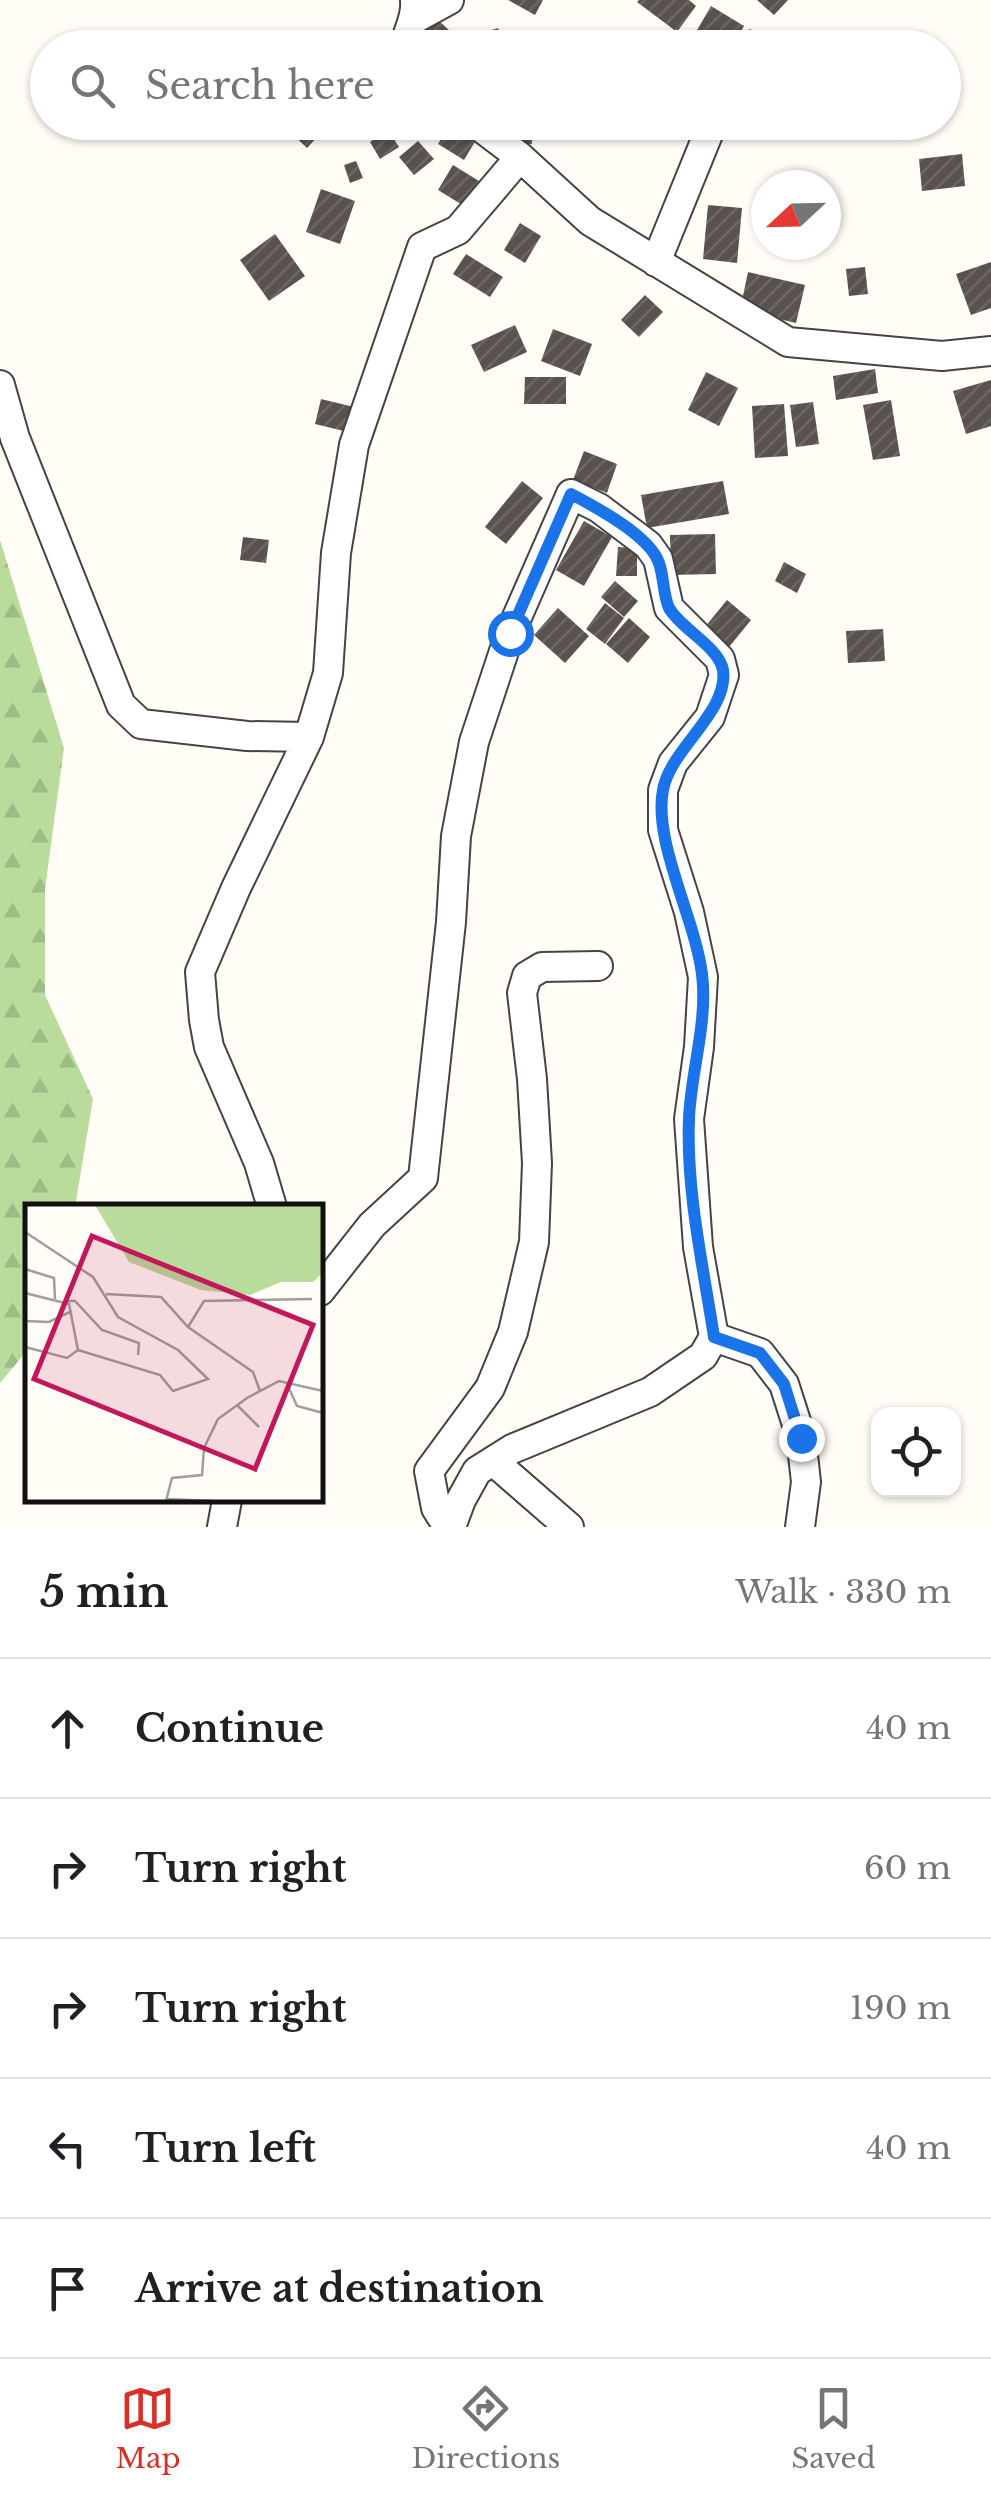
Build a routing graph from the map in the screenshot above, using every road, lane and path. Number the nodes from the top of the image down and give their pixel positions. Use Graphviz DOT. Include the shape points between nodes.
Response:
graph roads {
  1 [pos="449,0"];
  2 [pos="416,9"];
  3 [pos="497,140"];
  4 [pos="707,140"];
  5 [pos="520,158"];
  6 [pos="656,262"];
  7 [pos="991,351"];
  8 [pos="0,385"];
  9 [pos="309,737"];
  10 [pos="598,966"];
  11 [pos="271,1204"];
  12 [pos="322,1288"];
  13 [pos="714,1337"];
  14 [pos="493,1461"];
  15 [pos="227,1502"];
  16 [pos="222,1527"];
  17 [pos="450,1527"];
  18 [pos="569,1527"];
  19 [pos="800,1527"];
  1 -- 2 [label="street"];
  3 -- 5 [label="street"];
  4 -- 6 [label="street"];
  5 -- 6 [label="street" via="590,221"];
  5 -- 9 [label="street" via="458,230 422,247 354,445 336,553 328,673"];
  6 -- 7 [label="street" via="788,342 942,356"];
  8 -- 9 [label="street" via="121,706 140,724"];
  9 -- 11 [label="street" via="200,972 210,1047"];
  10 -- 17 [label="street" via="542,967 528,976 522,993 536,1146 534,1242 513,1332 490,1388 428,1471 436,1508"];
  12 -- 13 [label="street" via="372,1225 423,1178 456,836 474,742 510,633 571,494 648,546 669,608 720,659 724,675 710,717 672,763 663,790 663,830 703,977 689,1118 698,1247"];
  13 -- 14 [label="street" via="703,1356 650,1392"];
  13 -- 19 [label="street" via="760,1353 784,1384 806,1482"];
  14 -- 17 [label="street" via="477,1471"];
  14 -- 18 [label="street"];
  15 -- 16 [label="street"];
}
